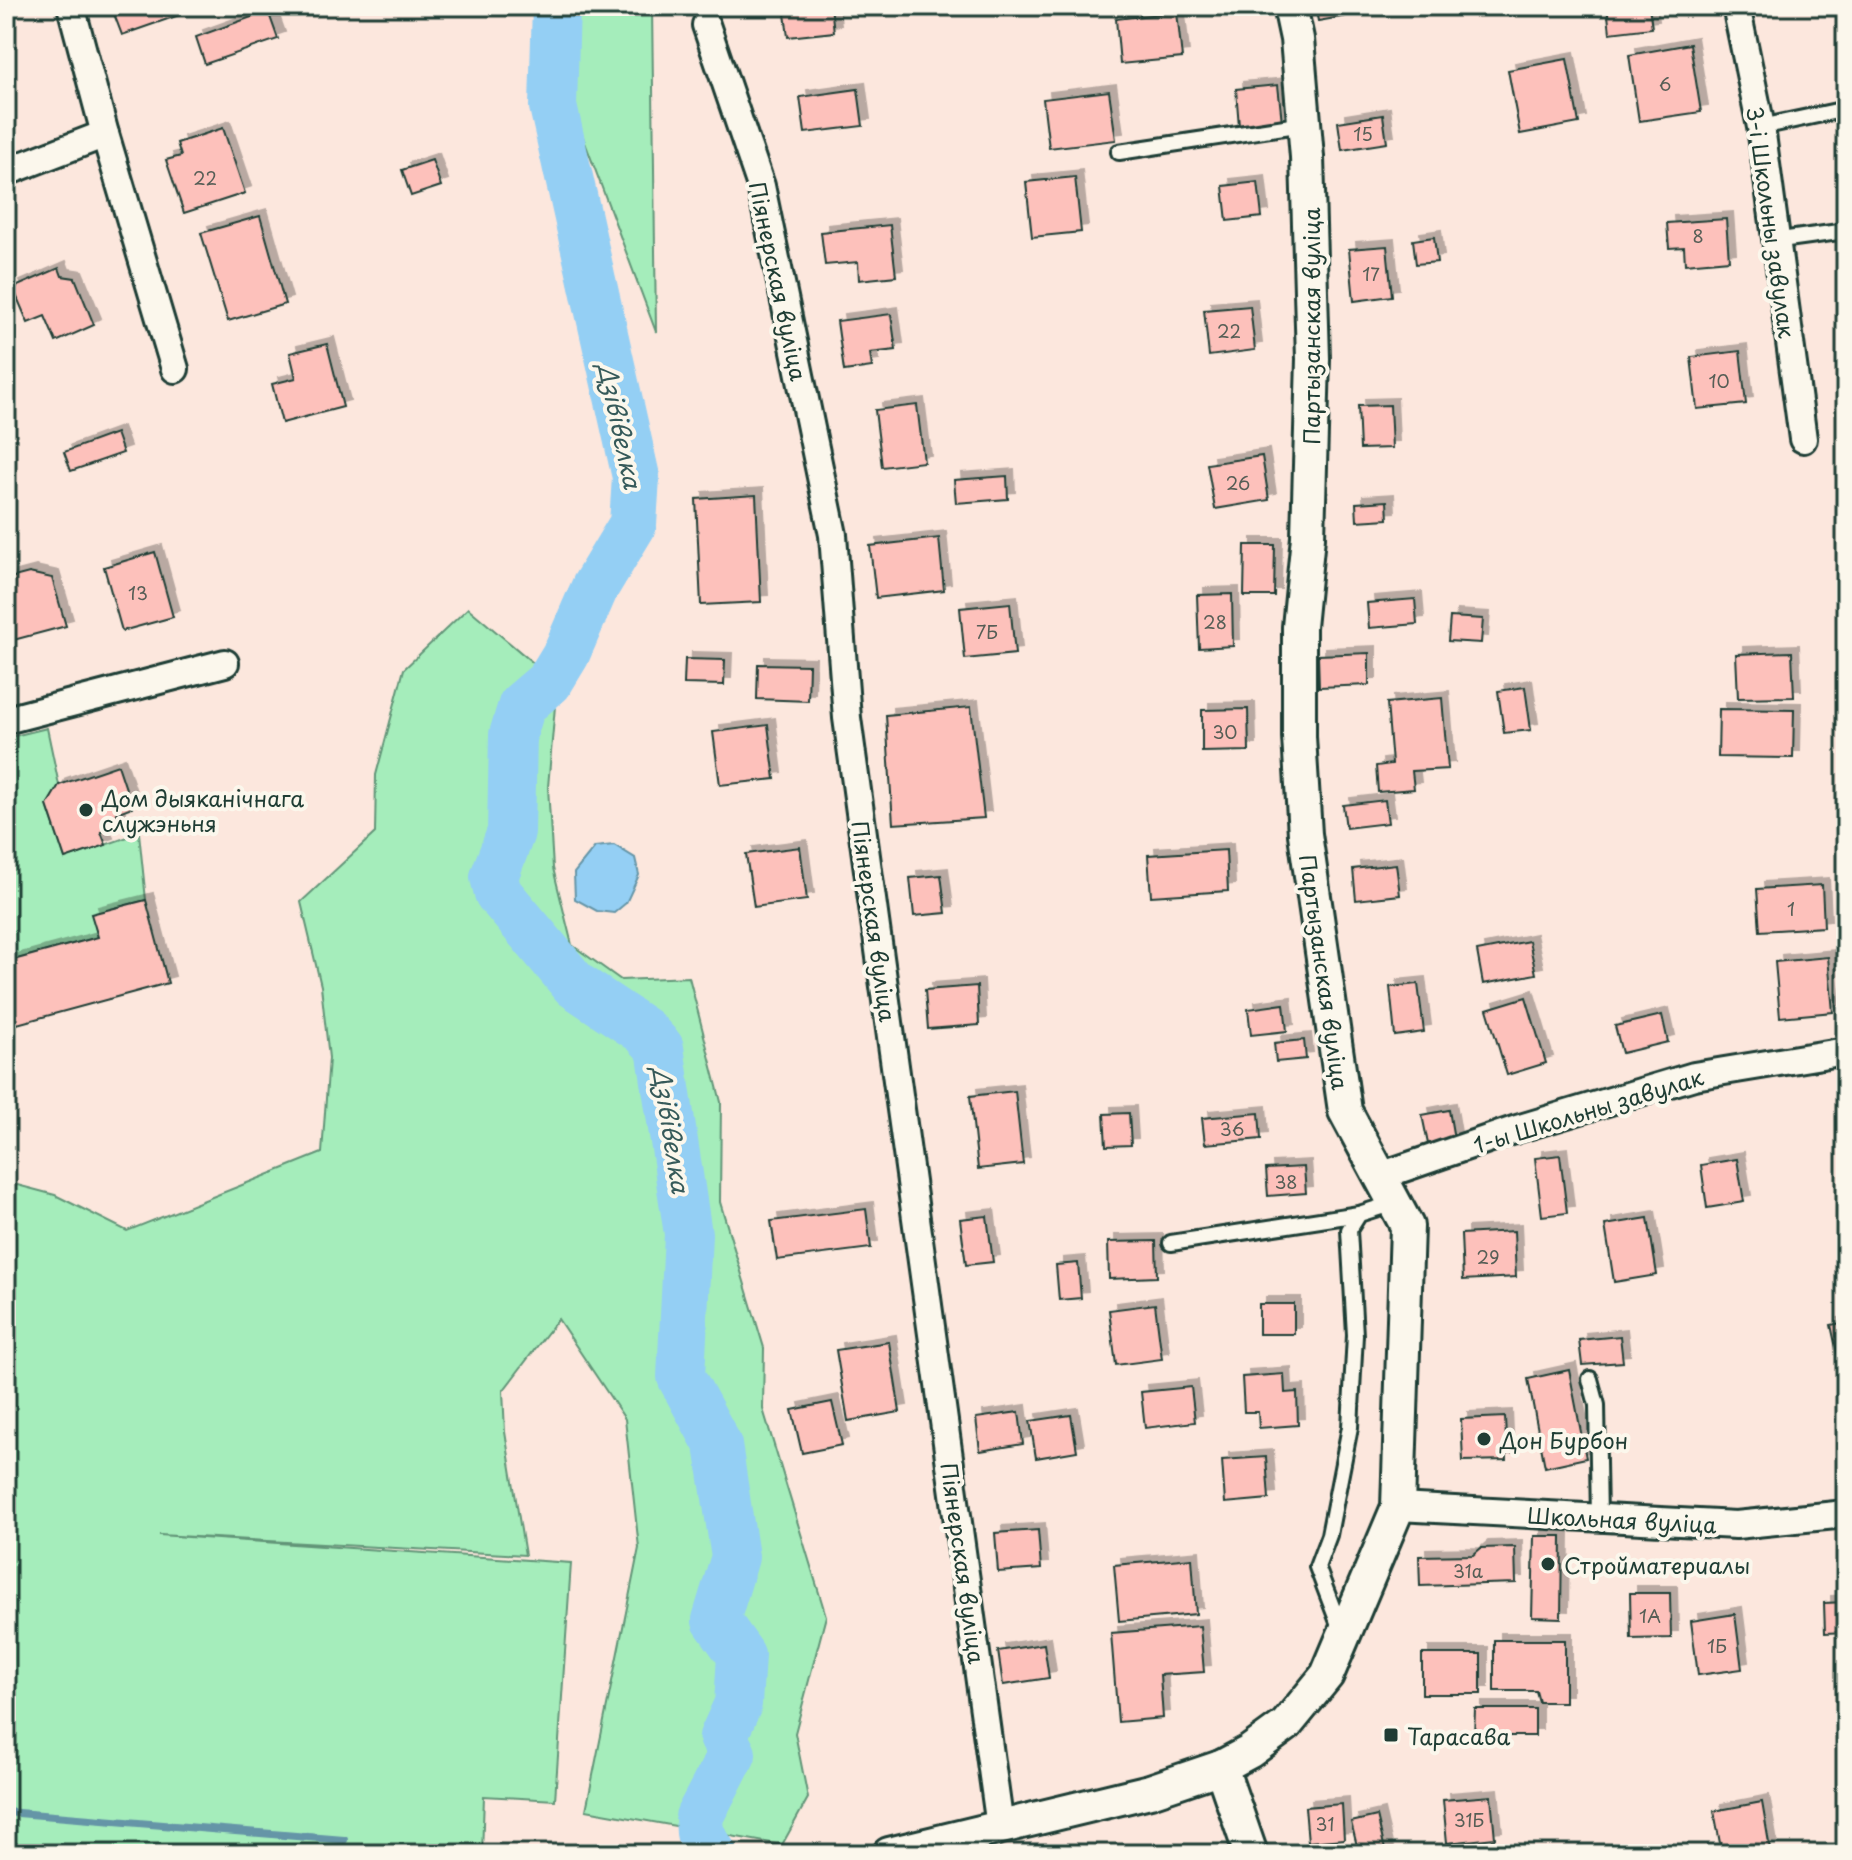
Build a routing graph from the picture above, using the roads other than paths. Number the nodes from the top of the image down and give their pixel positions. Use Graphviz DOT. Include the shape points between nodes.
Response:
graph roads {
  1 [pos="71,6"];
  2 [pos="1290,6"];
  3 [pos="1736,6"];
  4 [pos="706,25"];
  5 [pos="1846,109"];
  6 [pos="1304,124"];
  7 [pos="1761,127"];
  8 [pos="105,134"];
  9 [pos="1119,152"];
  10 [pos="6,172"];
  11 [pos="1846,231"];
  12 [pos="1773,241"];
  13 [pos="175,369"];
  14 [pos="1803,439"];
  15 [pos="225,663"];
  16 [pos="6,720"];
  17 [pos="1846,1051"];
  18 [pos="1389,1189"];
  19 [pos="1359,1214"];
  20 [pos="1171,1243"];
  21 [pos="1590,1379"];
  22 [pos="1398,1507"];
  23 [pos="1846,1514"];
  24 [pos="1599,1518"];
  25 [pos="1343,1636"];
  26 [pos="1221,1767"];
  27 [pos="1000,1827"];
  28 [pos="889,1854"];
  29 [pos="1251,1854"];
  1 -- 8 [label="street"];
  2 -- 6 [label="street, Партызанская вуліца"];
  3 -- 7 [label="street, 3-і Школьны завулак"];
  4 -- 27 [label="street, Піянерская вуліца" via="761,186 833,535 847,718"];
  5 -- 7 [label="lane"];
  6 -- 9 [label="lane"];
  6 -- 18 [label="street, Партызанская вуліца" via="1313,359 1308,537 1299,627 1305,834 1345,1111"];
  7 -- 12 [label="street, 3-і Школьны завулак"];
  8 -- 10 [label="street"];
  8 -- 13 [label="street"];
  11 -- 12 [label="lane"];
  12 -- 14 [label="street, 3-і Школьны завулак"];
  15 -- 16 [label="street"];
  17 -- 18 [label="street, 1-ы Школьны завулак" via="1694,1076 1517,1129"];
  18 -- 19 [label="lane"];
  18 -- 22 [label="street, Партызанская вуліца" via="1407,1226"];
  19 -- 20 [label="lane"];
  19 -- 25 [label="lane" via="1349,1230 1355,1335 1350,1427 1329,1535 1317,1567"];
  21 -- 24 [label="lane" via="1597,1405"];
  22 -- 24 [label="street, Школьная вуліца"];
  22 -- 25 [label="street, Партызанская вуліца"];
  23 -- 24 [label="street, Школьная вуліца" via="1736,1525"];
  25 -- 26 [label="street, Партызанская вуліца" via="1327,1675 1307,1704 1270,1737"];
  26 -- 27 [label="street, Партызанская вуліца" via="1150,1791"];
  26 -- 29 [label="street"];
  27 -- 28 [label="street, Партызанская вуліца"];
}
